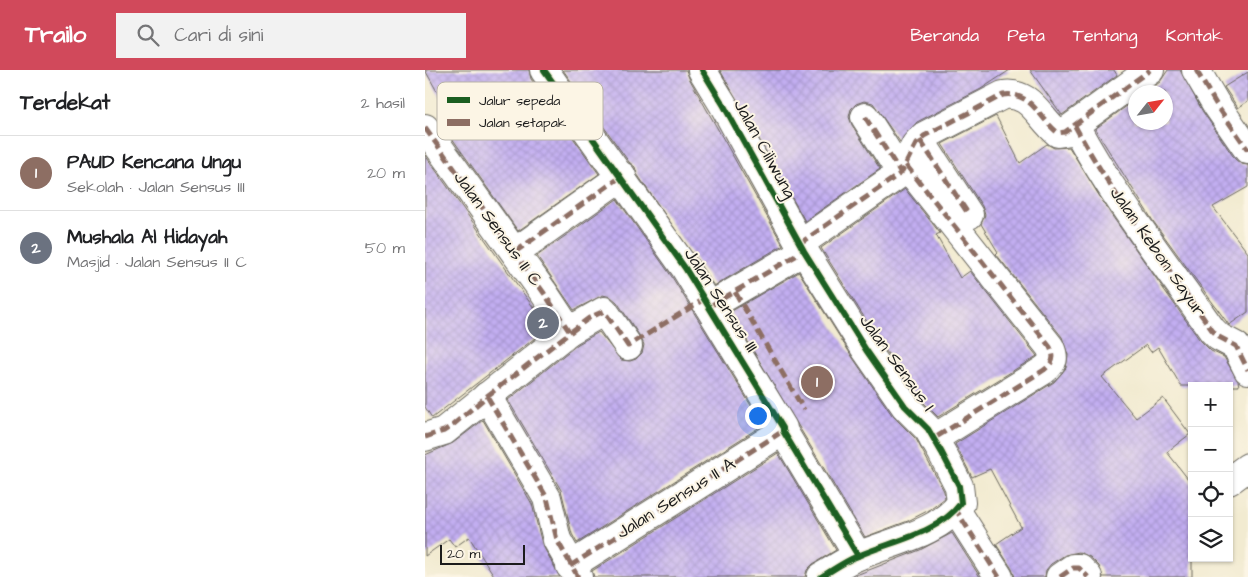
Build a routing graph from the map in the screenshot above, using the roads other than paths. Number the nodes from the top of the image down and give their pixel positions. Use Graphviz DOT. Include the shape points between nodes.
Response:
graph roads {
  1 [pos="544,70"];
  2 [pos="701,70"];
  3 [pos="1150,70"];
  4 [pos="1196,70"];
  5 [pos="553,82"];
  6 [pos="865,117"];
  7 [pos="425,128"];
  8 [pos="1067,129"];
  9 [pos="596,140"];
  10 [pos="920,140"];
  11 [pos="1248,150"];
  12 [pos="903,169"];
  13 [pos="622,176"];
  14 [pos="969,215"];
  15 [pos="802,248"];
  16 [pos="515,252"];
  17 [pos="710,306"];
  18 [pos="569,331"];
  19 [pos="628,346"];
  20 [pos="1248,370"];
  21 [pos="487,396"];
  22 [pos="783,431"];
  23 [pos="425,437"];
  24 [pos="933,439"];
  25 [pos="1248,467"];
  26 [pos="1233,478"];
  27 [pos="958,507"];
  28 [pos="858,556"];
  29 [pos="574,571"];
  30 [pos="821,577"];
  31 [pos="999,577"];
  32 [pos="1060,577"];
  33 [pos="1088,577"];
  1 -- 5 [label="street, Jalan Sensus III"];
  2 -- 15 [label="street, Jalan Ciliwung"];
  3 -- 8 [label="street"];
  4 -- 11 [label="street"];
  6 -- 12 [label="street"];
  7 -- 16 [label="street, Jalan Sensus II C"];
  8 -- 10 [label="street" via="1049,125 1030,100 1010,94"];
  8 -- 20 [label="street, Jalan Kebon Sayur" via="1090,154 1212,330 1236,346"];
  9 -- 13 [label="street, Jalan Sensus III"];
  10 -- 12 [label="street"];
  10 -- 14 [label="street"];
  12 -- 15 [label="street"];
  12 -- 24 [label="street" via="1045,341 1054,357 1044,370"];
  13 -- 16 [label="street"];
  13 -- 17 [label="street, Jalan Sensus III"];
  15 -- 17 [label="street"];
  15 -- 24 [label="street, Jalan Sensus I" via="871,358"];
  16 -- 18 [label="street, Jalan Sensus II C"];
  17 -- 22 [label="street, Jalan Sensus III"];
  18 -- 19 [label="street" via="604,311"];
  18 -- 21 [label="street"];
  21 -- 23 [label="street" via="444,431"];
  21 -- 29 [label="street" via="547,498 557,540"];
  22 -- 28 [label="street, Jalan Sensus III"];
  22 -- 29 [label="street, Jalan Sensus II A"];
  24 -- 27 [label="street, Jalan Sensus I" via="959,486"];
  25 -- 26 [label="street"];
  27 -- 28 [label="street" via="948,518"];
  27 -- 31 [label="street, Jalan Sensus I"];
  28 -- 30 [label="street"];
  32 -- 33 [label="street" via="1073,568 1079,568"];
}
